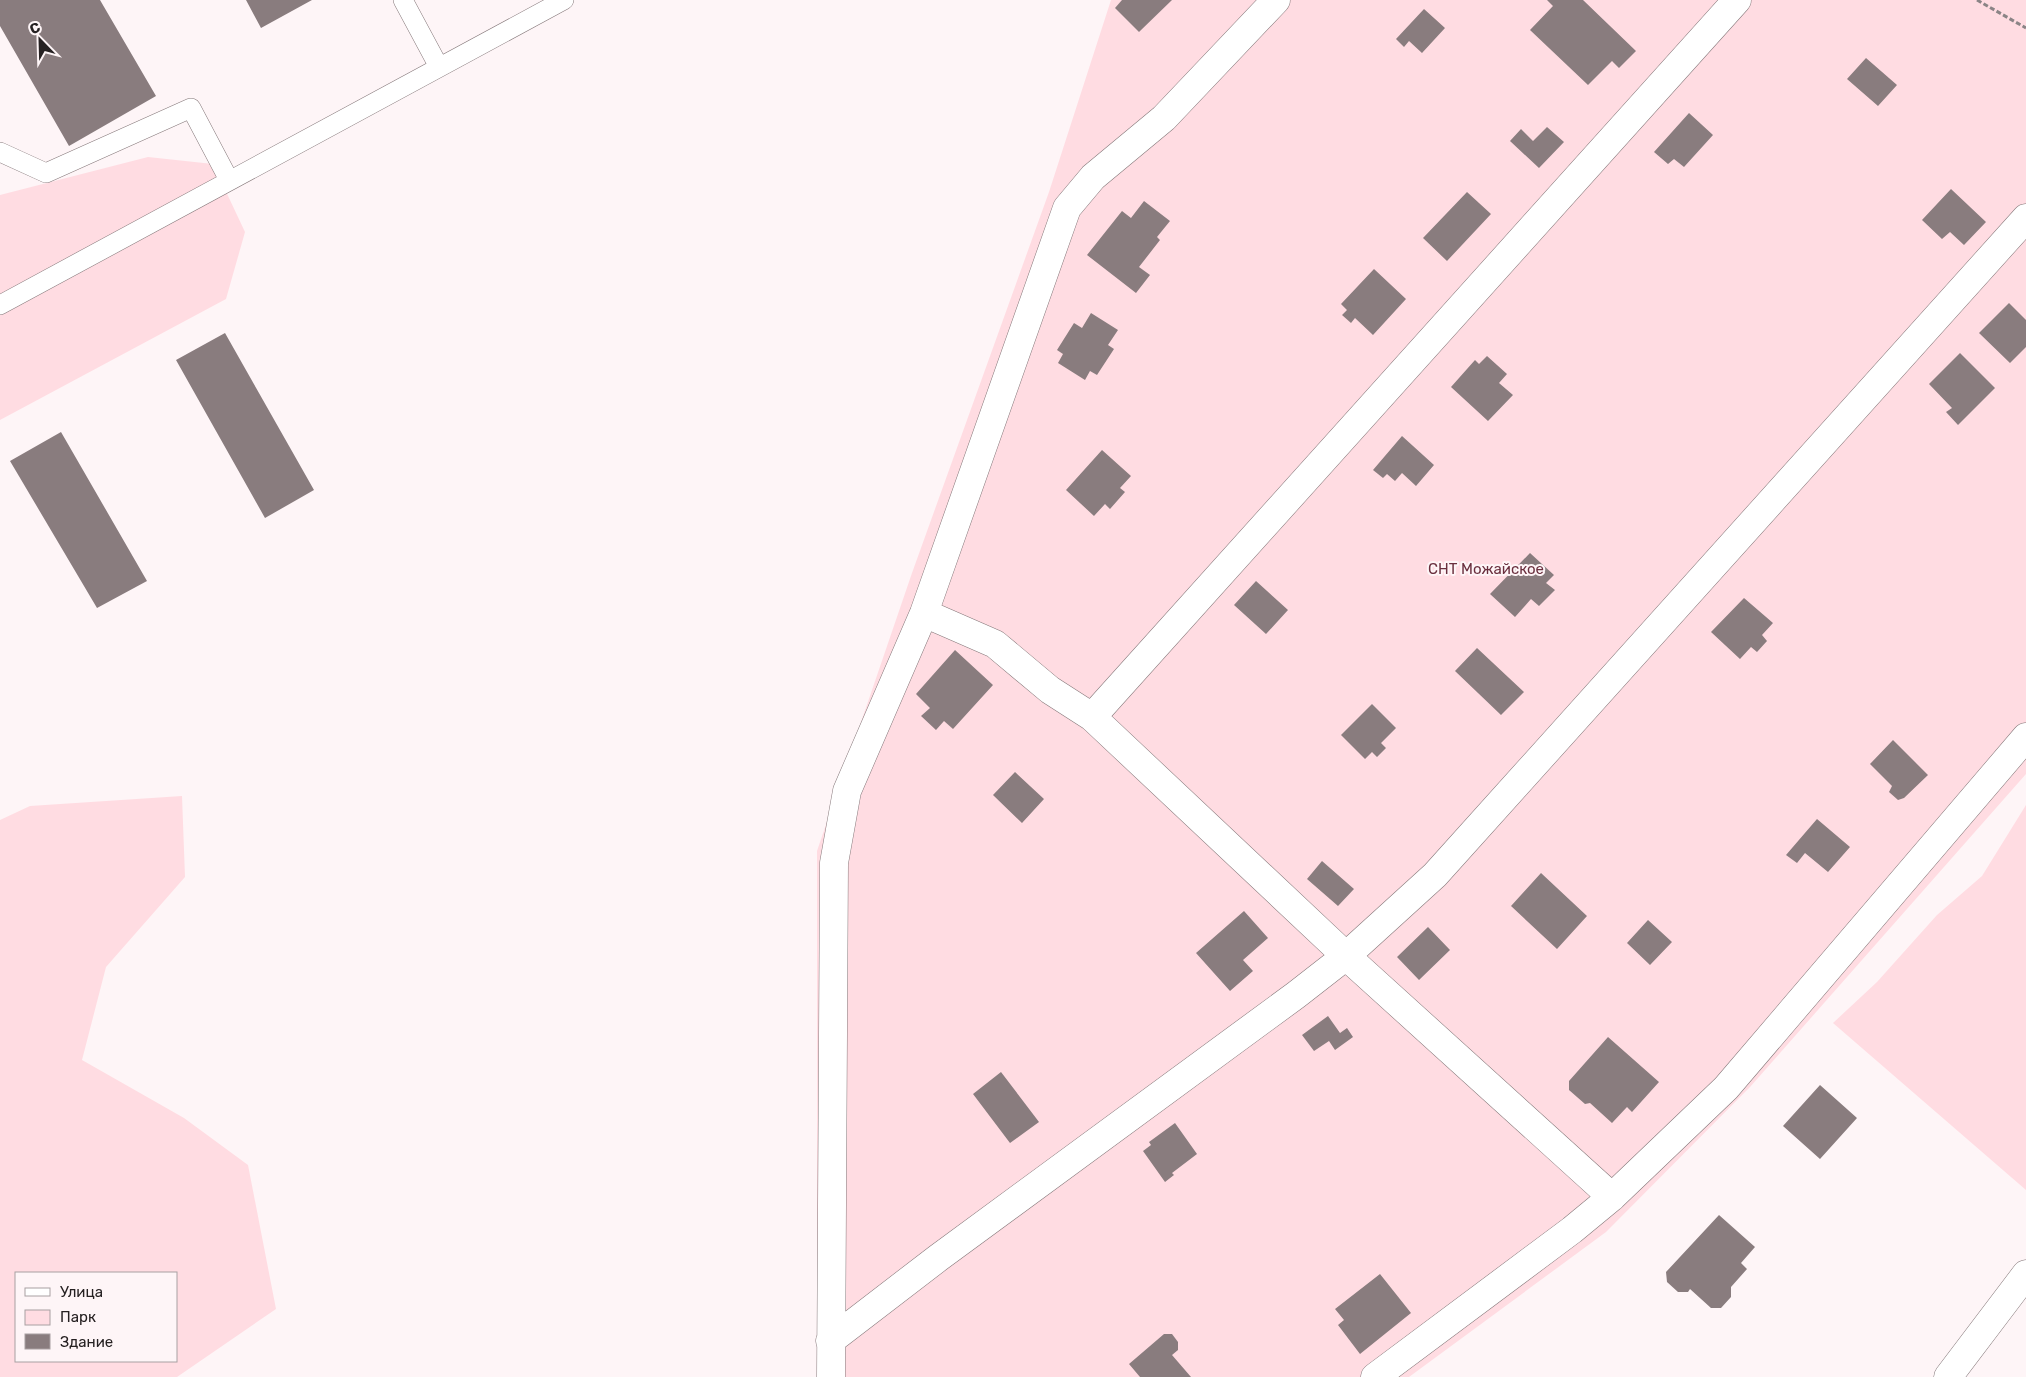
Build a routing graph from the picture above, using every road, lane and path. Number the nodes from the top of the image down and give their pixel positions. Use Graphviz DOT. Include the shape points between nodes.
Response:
graph roads {
  1 [pos="403,0"];
  2 [pos="564,0"];
  3 [pos="1276,0"];
  4 [pos="1737,0"];
  5 [pos="1977,0"];
  6 [pos="2026,28"];
  7 [pos="439,67"];
  8 [pos="0,152"];
  9 [pos="229,180"];
  10 [pos="2026,218"];
  11 [pos="0,305"];
  12 [pos="924,613"];
  13 [pos="1092,717"];
  14 [pos="2026,737"];
  15 [pos="1346,956"];
  16 [pos="1612,1197"];
  17 [pos="2026,1274"];
  18 [pos="830,1341"];
  19 [pos="830,1377"];
  20 [pos="1375,1377"];
  21 [pos="1948,1377"];
  1 -- 7 [label="lane"];
  2 -- 7 [label="lane"];
  3 -- 12 [label="street" via="1164,118 1094,177 1067,208"];
  4 -- 13 [label="street"];
  5 -- 6 [label="path"];
  7 -- 9 [label="lane"];
  8 -- 9 [label="lane" via="46,174 191,108"];
  9 -- 11 [label="lane"];
  10 -- 15 [label="street" via="1434,875"];
  12 -- 13 [label="street" via="995,644 1050,690"];
  12 -- 18 [label="street" via="847,792 834,863"];
  13 -- 15 [label="street"];
  14 -- 16 [label="street" via="1726,1088"];
  15 -- 16 [label="street"];
  15 -- 18 [label="street"];
  16 -- 20 [label="street"];
  17 -- 21 [label="street"];
  18 -- 19 [label="street"];
}
